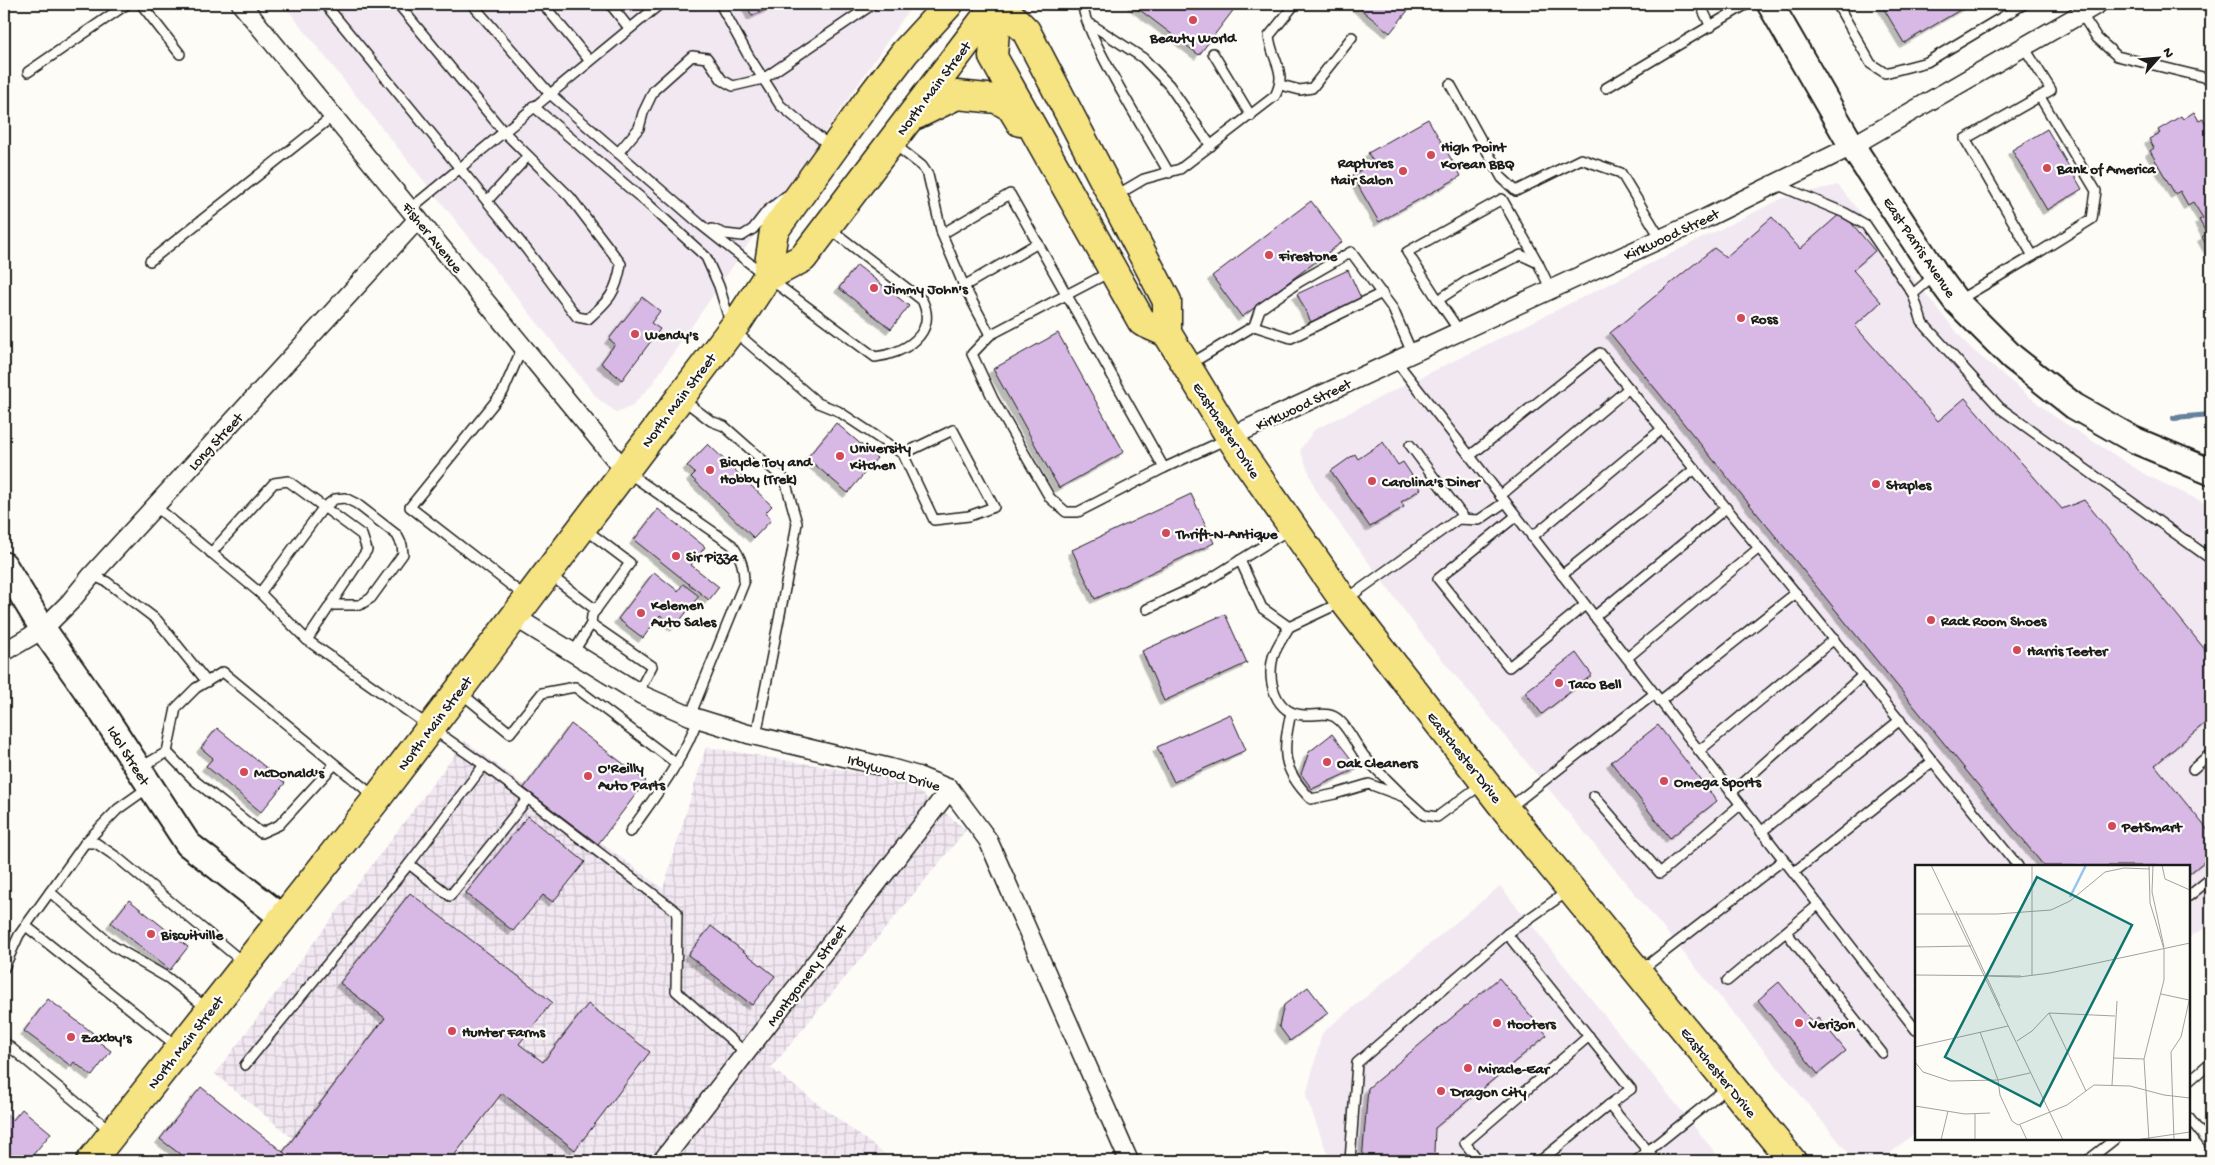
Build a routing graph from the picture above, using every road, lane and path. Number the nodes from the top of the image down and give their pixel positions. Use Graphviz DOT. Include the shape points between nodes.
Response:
graph roads {
  1 [pos="127,4"];
  2 [pos="141,4"];
  3 [pos="325,4"];
  4 [pos="398,4"];
  5 [pos="472,4"];
  6 [pos="543,4"];
  7 [pos="610,4"];
  8 [pos="660,4"];
  9 [pos="720,4"];
  10 [pos="873,4"];
  11 [pos="949,4"];
  12 [pos="998,4"];
  13 [pos="1083,4"];
  14 [pos="1295,4"];
  15 [pos="1700,4"];
  16 [pos="1747,4"];
  17 [pos="1837,4"];
  18 [pos="2024,4"];
  19 [pos="2098,4"];
  20 [pos="248,6"];
  21 [pos="1774,7"];
  22 [pos="2078,9"];
  23 [pos="1088,23"];
  24 [pos="1711,27"];
  25 [pos="629,28"];
  26 [pos="1352,37"];
  27 [pos="2024,47"];
  28 [pos="1213,53"];
  29 [pos="180,54"];
  30 [pos="590,60"];
  31 [pos="28,72"];
  32 [pos="763,79"];
  33 [pos="2211,79"];
  34 [pos="1450,84"];
  35 [pos="1281,85"];
  36 [pos="1606,88"];
  37 [pos="549,93"];
  38 [pos="2040,96"];
  39 [pos="533,106"];
  40 [pos="333,116"];
  41 [pos="1251,116"];
  42 [pos="910,118"];
  43 [pos="503,131"];
  44 [pos="891,143"];
  45 [pos="1211,146"];
  46 [pos="1852,146"];
  47 [pos="834,149"];
  48 [pos="618,153"];
  49 [pos="528,156"];
  50 [pos="460,168"];
  51 [pos="1054,168"];
  52 [pos="817,172"];
  53 [pos="1169,172"];
  54 [pos="1776,184"];
  55 [pos="1516,191"];
  56 [pos="1113,197"];
  57 [pos="1502,199"];
  58 [pos="487,201"];
  59 [pos="414,214"];
  60 [pos="700,224"];
  61 [pos="827,226"];
  62 [pos="942,234"];
  63 [pos="1661,239"];
  64 [pos="1038,243"];
  65 [pos="2032,256"];
  66 [pos="150,261"];
  67 [pos="1538,263"];
  68 [pos="1112,270"];
  69 [pos="1936,274"];
  70 [pos="768,277"];
  71 [pos="964,286"];
  72 [pos="1550,290"];
  73 [pos="1382,293"];
  74 [pos="1913,294"];
  75 [pos="1067,295"];
  76 [pos="1438,300"];
  77 [pos="1956,301"];
  78 [pos="1254,326"];
  79 [pos="732,329"];
  80 [pos="1460,332"];
  81 [pos="1167,333"];
  82 [pos="990,335"];
  83 [pos="523,346"];
  84 [pos="1404,357"];
  85 [pos="1187,366"];
  86 [pos="1629,388"];
  87 [pos="680,398"];
  88 [pos="1662,429"];
  89 [pos="1230,437"];
  90 [pos="1410,445"];
  91 [pos="903,454"];
  92 [pos="1471,455"];
  93 [pos="1164,468"];
  94 [pos="1695,469"];
  95 [pos="625,471"];
  96 [pos="2211,472"];
  97 [pos="1503,499"];
  98 [pos="154,506"];
  99 [pos="323,508"];
  100 [pos="1726,508"];
  101 [pos="1516,516"];
  102 [pos="1465,519"];
  103 [pos="583,527"];
  104 [pos="1293,527"];
  105 [pos="1532,537"];
  106 [pos="1759,548"];
  107 [pos="211,553"];
  108 [pos="2211,559"];
  109 [pos="1240,560"];
  110 [pos="4,565"];
  111 [pos="548,574"];
  112 [pos="92,575"];
  113 [pos="1562,575"];
  114 [pos="260,593"];
  115 [pos="1796,593"];
  116 [pos="1344,601"];
  117 [pos="330,605"];
  118 [pos="1585,605"];
  119 [pos="522,608"];
  120 [pos="1147,608"];
  121 [pos="596,610"];
  122 [pos="1594,617"];
  123 [pos="591,624"];
  124 [pos="1289,627"];
  125 [pos="43,630"];
  126 [pos="1834,639"];
  127 [pos="307,640"];
  128 [pos="4,652"];
  129 [pos="573,652"];
  130 [pos="1627,658"];
  131 [pos="1863,675"];
  132 [pos="207,682"];
  133 [pos="459,691"];
  134 [pos="638,693"];
  135 [pos="1657,697"];
  136 [pos="1291,712"];
  137 [pos="694,717"];
  138 [pos="1900,720"];
  139 [pos="431,728"];
  140 [pos="756,736"];
  141 [pos="1699,751"];
  142 [pos="166,752"];
  143 [pos="2211,753"];
  144 [pos="1933,761"];
  145 [pos="335,764"];
  146 [pos="677,764"];
  147 [pos="484,765"];
  148 [pos="2192,769"];
  149 [pos="144,777"];
  150 [pos="1484,782"];
  151 [pos="950,789"];
  152 [pos="1731,793"];
  153 [pos="1594,796"];
  154 [pos="1404,797"];
  155 [pos="528,798"];
  156 [pos="377,799"];
  157 [pos="1740,805"];
  158 [pos="1506,810"];
  159 [pos="630,832"];
  160 [pos="1762,832"];
  161 [pos="85,843"];
  162 [pos="1783,860"];
  163 [pos="410,864"];
  164 [pos="2017,865"];
  165 [pos="1793,873"];
  166 [pos="2211,878"];
  167 [pos="1570,890"];
  168 [pos="50,892"];
  169 [pos="2190,895"];
  170 [pos="1818,905"];
  171 [pos="283,918"];
  172 [pos="26,926"];
  173 [pos="1786,932"];
  174 [pos="1507,934"];
  175 [pos="246,964"];
  176 [pos="4,968"];
  177 [pos="1638,973"];
  178 [pos="1727,981"];
  179 [pos="210,1011"];
  180 [pos="1915,1029"];
  181 [pos="1589,1036"];
  182 [pos="4,1042"];
  183 [pos="180,1049"];
  184 [pos="1882,1052"];
  185 [pos="746,1053"];
  186 [pos="2211,1062"];
  187 [pos="245,1065"];
  188 [pos="2190,1080"];
  189 [pos="1730,1085"];
  190 [pos="1609,1105"];
  191 [pos="2190,1119"];
  192 [pos="113,1133"];
  193 [pos="2114,1140"];
  194 [pos="2211,1146"];
  195 [pos="1648,1151"];
  196 [pos="91,1161"];
  197 [pos="662,1161"];
  198 [pos="1130,1161"];
  199 [pos="1350,1161"];
  200 [pos="1479,1161"];
  201 [pos="1540,1161"];
  202 [pos="1636,1161"];
  203 [pos="1656,1161"];
  204 [pos="1792,1161"];
  205 [pos="2087,1161"];
  1 -- 31 [label="lane"];
  2 -- 29 [label="lane"];
  3 -- 50 [label="lane"];
  4 -- 43 [label="lane"];
  5 -- 37 [label="lane"];
  6 -- 30 [label="lane"];
  7 -- 25 [label="lane"];
  8 -- 25 [label="lane"];
  9 -- 32 [label="lane"];
  10 -- 32 [label="lane"];
  11 -- 47 [label="main road, North Main Street" via="905,52"];
  12 -- 42 [label="main road, North Main Street"];
  12 -- 51 [label="main road" via="993,57"];
  12 -- 56 [label="main road" via="1026,30"];
  13 -- 23 [label="lane"];
  14 -- 35 [label="lane" via="1269,36 1281,74"];
  15 -- 24 [label="lane"];
  16 -- 24 [label="lane"];
  17 -- 18 [label="lane" via="1871,64 1885,73 1927,62"];
  19 -- 22 [label="street, Kirkwood Street"];
  20 -- 40 [label="street, Fisher Avenue"];
  21 -- 46 [label="street, East Parris Avenue"];
  22 -- 27 [label="street, Kirkwood Street"];
  22 -- 33 [label="lane" via="2097,38 2117,56"];
  23 -- 45 [label="lane" via="1143,58 1169,85"];
  23 -- 53 [label="lane" via="1100,51"];
  24 -- 36 [label="lane"];
  25 -- 30 [label="lane"];
  26 -- 35 [label="lane" via="1312,88 1300,90"];
  27 -- 38 [label="lane" via="2051,90"];
  27 -- 46 [label="street, Kirkwood Street"];
  28 -- 41 [label="lane"];
  30 -- 37 [label="lane"];
  32 -- 47 [label="lane" via="780,105"];
  32 -- 48 [label="lane" via="733,86 722,80 707,58 692,56 654,90 639,128"];
  34 -- 55 [label="lane" via="1502,178"];
  35 -- 41 [label="lane" via="1275,96"];
  37 -- 39 [label="lane"];
  37 -- 48 [label="lane"];
  38 -- 65 [label="lane" via="2096,190 2092,218"];
  38 -- 65 [label="lane" via="1965,139"];
  39 -- 43 [label="lane"];
  39 -- 79 [label="lane" via="706,257"];
  40 -- 59 [label="street, Fisher Avenue"];
  40 -- 66 [label="lane"];
  41 -- 45 [label="lane"];
  42 -- 44 [label="main road, North Main Street"];
  42 -- 51 [label="main road" via="957,95 997,99 1012,107 1041,162"];
  43 -- 49 [label="lane"];
  43 -- 50 [label="lane"];
  44 -- 61 [label="main road, North Main Street"];
  44 -- 62 [label="lane" via="922,166 928,175"];
  45 -- 53 [label="lane" via="1180,170"];
  46 -- 54 [label="street, Kirkwood Street"];
  46 -- 69 [label="street, East Parris Avenue"];
  47 -- 52 [label="main road, North Main Street"];
  48 -- 60 [label="lane"];
  49 -- 58 [label="lane"];
  49 -- 58 [label="lane" via="570,197 621,264 618,284 608,301 588,320 577,317"];
  50 -- 58 [label="lane"];
  50 -- 59 [label="lane"];
  51 -- 68 [label="main road"];
  52 -- 60 [label="lane" via="767,211 753,229 742,236 725,234"];
  52 -- 70 [label="main road, North Main Street" via="774,231"];
  53 -- 56 [label="lane" via="1144,179"];
  54 -- 63 [label="street, Kirkwood Street"];
  54 -- 74 [label="lane" via="1866,225"];
  55 -- 57 [label="lane"];
  55 -- 63 [label="lane" via="1581,159 1621,174"];
  56 -- 81 [label="main road" via="1167,301"];
  57 -- 67 [label="lane"];
  57 -- 76 [label="lane" via="1408,252"];
  59 -- 83 [label="street, Fisher Avenue"];
  59 -- 98 [label="street, Long Street"];
  60 -- 70 [label="lane"];
  61 -- 70 [label="main road, North Main Street" via="803,258"];
  61 -- 70 [label="lane" via="922,300 927,309 926,325 917,340 889,356 875,357"];
  62 -- 64 [label="lane" via="1010,194"];
  62 -- 71 [label="lane"];
  63 -- 72 [label="street, Kirkwood Street"];
  64 -- 71 [label="lane"];
  64 -- 75 [label="lane"];
  65 -- 77 [label="lane"];
  67 -- 72 [label="lane"];
  67 -- 76 [label="lane" via="1520,255 1470,279"];
  68 -- 75 [label="lane"];
  68 -- 81 [label="main road" via="1142,322"];
  69 -- 74 [label="lane"];
  69 -- 77 [label="street, East Parris Avenue"];
  70 -- 79 [label="main road, North Main Street"];
  71 -- 82 [label="lane"];
  72 -- 80 [label="street, Kirkwood Street"];
  73 -- 78 [label="lane" via="1291,338"];
  73 -- 78 [label="lane" via="1351,252 1260,309"];
  73 -- 84 [label="lane" via="1393,309"];
  74 -- 108 [label="lane" via="1922,322 2000,408"];
  75 -- 82 [label="lane"];
  75 -- 93 [label="lane"];
  76 -- 80 [label="lane"];
  77 -- 96 [label="street, East Parris Avenue" via="2012,358 2074,406 2134,440"];
  78 -- 85 [label="lane"];
  79 -- 87 [label="main road, North Main Street"];
  79 -- 91 [label="lane" via="818,402 838,411"];
  80 -- 84 [label="street, Kirkwood Street"];
  81 -- 85 [label="main road, Eastchester Drive"];
  82 -- 93 [label="lane" via="972,354 993,399 1050,498 1066,512 1078,512"];
  83 -- 95 [label="street, Fisher Avenue"];
  83 -- 119 [label="lane" via="503,392 410,506"];
  84 -- 89 [label="street, Kirkwood Street"];
  84 -- 92 [label="lane"];
  85 -- 89 [label="main road, Eastchester Drive"];
  86 -- 88 [label="lane"];
  86 -- 92 [label="lane" via="1600,353"];
  86 -- 97 [label="lane"];
  87 -- 95 [label="main road, North Main Street"];
  87 -- 140 [label="lane" via="711,421 724,426 785,480 796,510 792,553"];
  88 -- 94 [label="lane"];
  88 -- 105 [label="lane"];
  89 -- 93 [label="lane"];
  89 -- 104 [label="main road, Eastchester Drive"];
  90 -- 102 [label="lane"];
  91 -- 91 [label="lane" via="953,430 994,507 969,516 934,520"];
  92 -- 97 [label="lane"];
  94 -- 100 [label="lane"];
  94 -- 113 [label="lane"];
  95 -- 103 [label="main road, North Main Street"];
  95 -- 137 [label="lane" via="732,545 744,569 744,583"];
  97 -- 101 [label="lane"];
  97 -- 102 [label="lane" via="1478,520"];
  98 -- 107 [label="lane"];
  98 -- 112 [label="street, Long Street"];
  99 -- 107 [label="lane" via="288,481 274,483"];
  99 -- 114 [label="lane"];
  99 -- 117 [label="lane" via="362,536 367,550"];
  99 -- 117 [label="lane" via="335,499 345,498 357,504 397,535 403,554 371,598 360,605"];
  100 -- 106 [label="lane"];
  100 -- 122 [label="lane"];
  101 -- 105 [label="lane"];
  101 -- 118 [label="lane" via="1438,579 1509,667"];
  102 -- 116 [label="lane" via="1458,519"];
  103 -- 111 [label="main road, North Main Street"];
  103 -- 121 [label="lane" via="630,563"];
  104 -- 109 [label="lane"];
  104 -- 116 [label="main road, Eastchester Drive"];
  105 -- 113 [label="lane"];
  106 -- 115 [label="lane"];
  106 -- 130 [label="lane"];
  107 -- 114 [label="lane"];
  109 -- 120 [label="lane" via="1205,582"];
  109 -- 124 [label="lane" via="1262,608"];
  110 -- 125 [label="street, Idol Street"];
  111 -- 119 [label="main road, North Main Street"];
  111 -- 121 [label="lane"];
  112 -- 125 [label="street, Long Street"];
  112 -- 132 [label="lane" via="107,582 157,620"];
  113 -- 118 [label="lane"];
  114 -- 127 [label="lane"];
  115 -- 126 [label="lane"];
  115 -- 135 [label="lane"];
  116 -- 124 [label="lane"];
  116 -- 150 [label="main road, Eastchester Drive"];
  117 -- 127 [label="lane"];
  118 -- 122 [label="lane"];
  119 -- 129 [label="street, Irbywood Drive"];
  119 -- 133 [label="main road, North Main Street"];
  121 -- 123 [label="lane"];
  122 -- 130 [label="lane"];
  123 -- 129 [label="lane"];
  123 -- 134 [label="lane" via="652,666"];
  124 -- 136 [label="lane" via="1273,657 1270,682 1273,693"];
  125 -- 128 [label="street, Long Street"];
  125 -- 149 [label="street, Idol Street" via="104,714"];
  126 -- 131 [label="lane"];
  126 -- 141 [label="lane"];
  127 -- 139 [label="lane"];
  129 -- 134 [label="street, Irbywood Drive"];
  130 -- 135 [label="lane"];
  131 -- 138 [label="lane"];
  131 -- 152 [label="lane"];
  132 -- 142 [label="lane" via="176,708"];
  132 -- 145 [label="lane" via="223,672"];
  133 -- 139 [label="main road, North Main Street"];
  133 -- 146 [label="lane" via="510,733 542,693 575,687"];
  134 -- 137 [label="street, Irbywood Drive"];
  135 -- 141 [label="lane"];
  135 -- 158 [label="lane"];
  136 -- 154 [label="lane" via="1328,714 1340,721 1364,756"];
  136 -- 154 [label="lane" via="1284,746 1287,764 1298,786 1310,799 1369,784"];
  137 -- 140 [label="street, Irbywood Drive"];
  137 -- 146 [label="lane" via="691,738"];
  138 -- 144 [label="lane"];
  138 -- 160 [label="lane"];
  139 -- 147 [label="lane"];
  139 -- 156 [label="main road, North Main Street"];
  140 -- 151 [label="street, Irbywood Drive" via="890,768"];
  141 -- 152 [label="lane"];
  142 -- 145 [label="lane" via="194,780 262,833 279,825"];
  142 -- 149 [label="lane"];
  143 -- 148 [label="lane"];
  144 -- 164 [label="lane"];
  144 -- 165 [label="lane"];
  145 -- 156 [label="lane"];
  146 -- 159 [label="lane"];
  147 -- 155 [label="lane"];
  147 -- 163 [label="lane"];
  149 -- 161 [label="lane"];
  149 -- 171 [label="street, Idol Street" via="188,844"];
  150 -- 154 [label="lane" via="1437,818 1424,815"];
  150 -- 158 [label="main road, Eastchester Drive"];
  151 -- 185 [label="street, Montgomery Street"];
  151 -- 198 [label="street, Irbywood Drive" via="988,840"];
  152 -- 157 [label="lane"];
  153 -- 157 [label="lane" via="1660,872"];
  155 -- 163 [label="lane" via="450,896"];
  155 -- 185 [label="lane" via="676,912 676,991"];
  156 -- 171 [label="main road, North Main Street"];
  157 -- 160 [label="lane"];
  158 -- 167 [label="main road, Eastchester Drive"];
  160 -- 162 [label="lane"];
  161 -- 168 [label="lane"];
  161 -- 175 [label="lane" via="96,843 118,858"];
  162 -- 165 [label="lane"];
  162 -- 177 [label="lane"];
  163 -- 187 [label="lane"];
  165 -- 170 [label="lane"];
  166 -- 169 [label="lane"];
  167 -- 174 [label="lane"];
  167 -- 177 [label="main road, Eastchester Drive"];
  168 -- 172 [label="lane"];
  168 -- 179 [label="lane" via="113,946 168,978"];
  170 -- 173 [label="lane"];
  170 -- 180 [label="lane"];
  171 -- 175 [label="main road, North Main Street"];
  172 -- 176 [label="lane"];
  172 -- 183 [label="lane"];
  173 -- 178 [label="lane"];
  173 -- 184 [label="lane"];
  174 -- 181 [label="lane"];
  174 -- 199 [label="lane" via="1357,1063"];
  175 -- 179 [label="main road, North Main Street"];
  177 -- 189 [label="main road, Eastchester Drive"];
  179 -- 183 [label="main road, North Main Street"];
  181 -- 190 [label="lane" via="1631,1088"];
  181 -- 200 [label="lane" via="1465,1143"];
  182 -- 192 [label="lane"];
  183 -- 192 [label="main road, North Main Street"];
  185 -- 197 [label="street, Montgomery Street"];
  186 -- 188 [label="lane"];
  189 -- 195 [label="lane"];
  189 -- 204 [label="main road, Eastchester Drive"];
  190 -- 195 [label="lane"];
  190 -- 201 [label="lane"];
  191 -- 194 [label="lane"];
  192 -- 196 [label="main road, North Main Street"];
  193 -- 205 [label="lane"];
  195 -- 202 [label="lane"];
  195 -- 203 [label="lane"];
}
